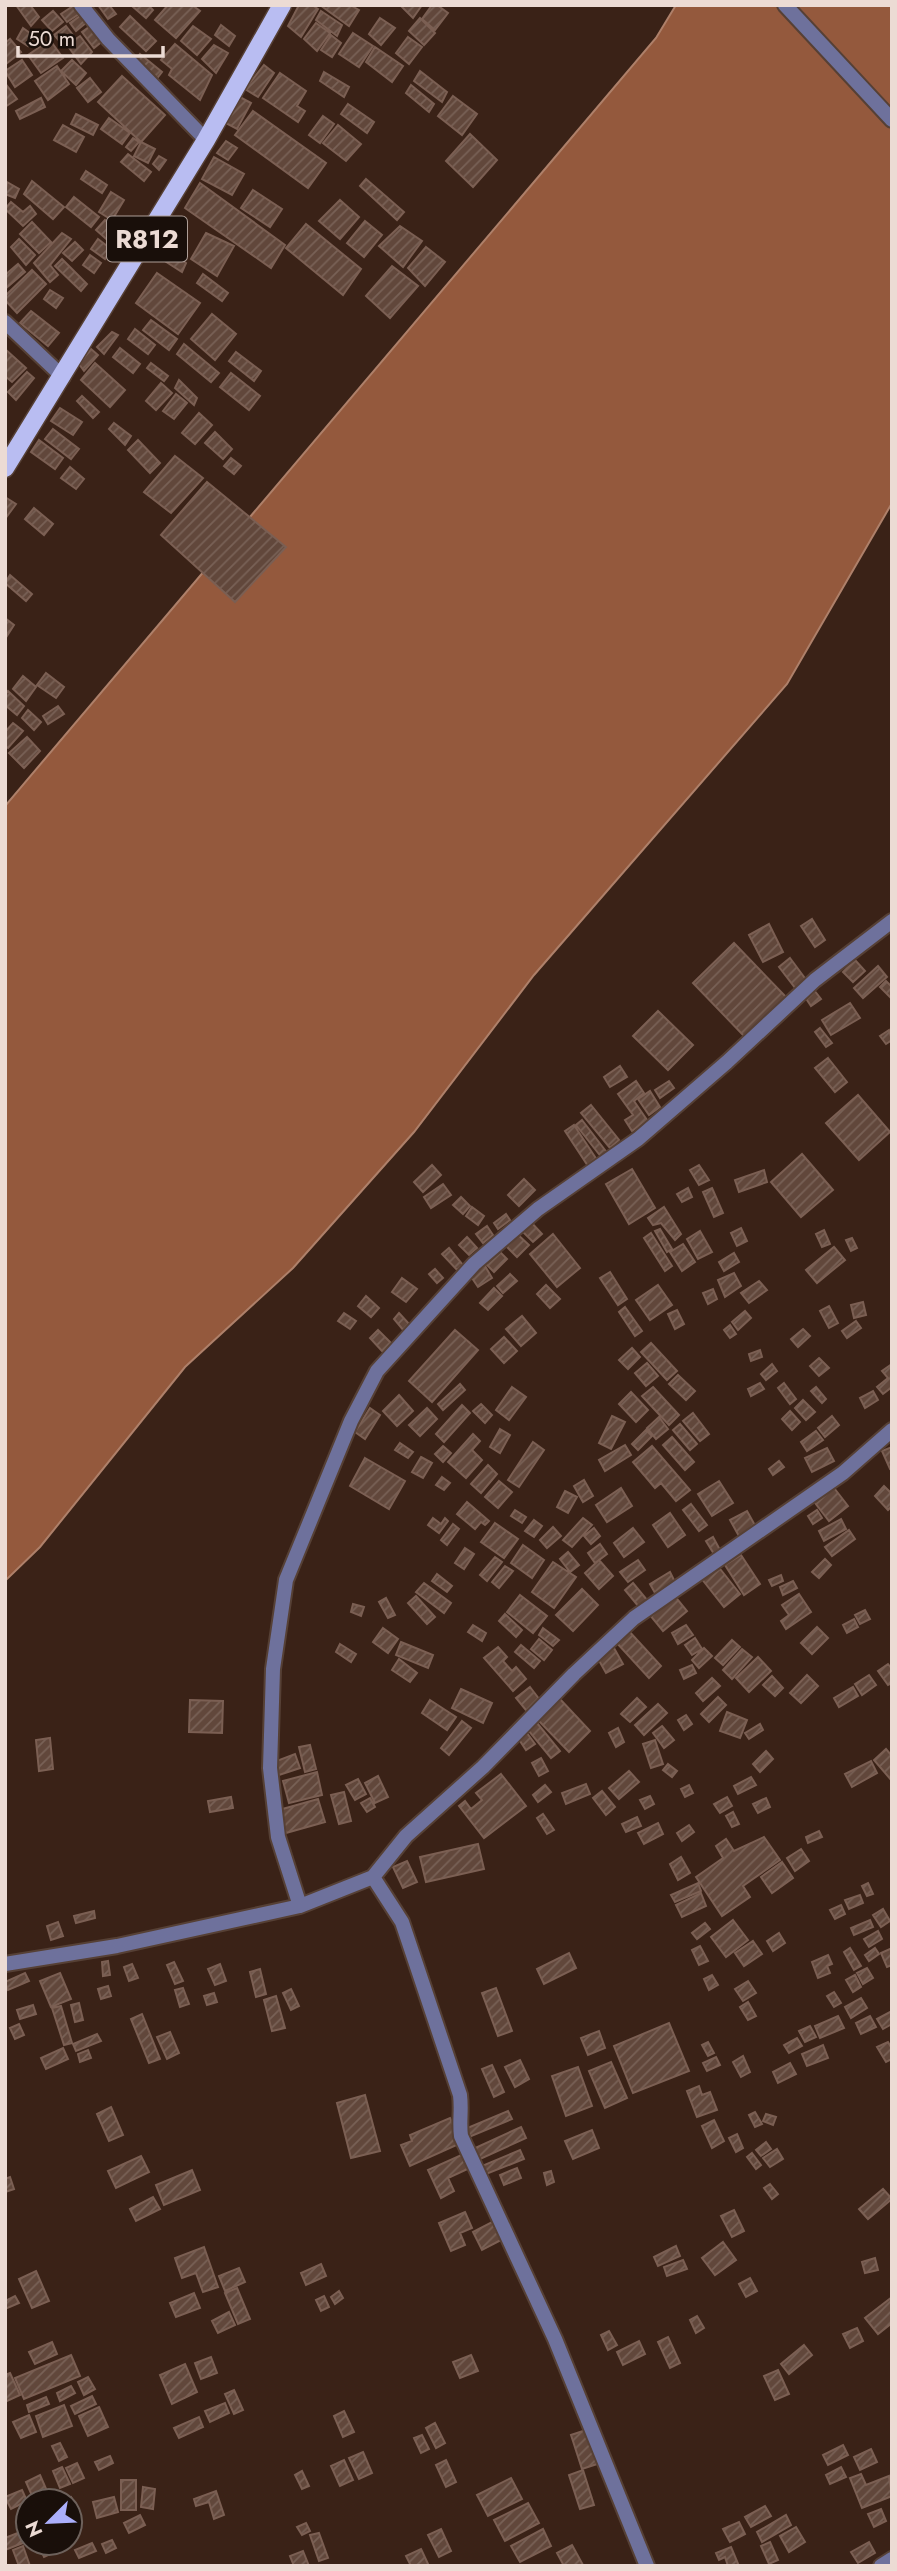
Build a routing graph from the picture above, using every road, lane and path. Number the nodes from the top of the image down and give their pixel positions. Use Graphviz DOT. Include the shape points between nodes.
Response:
graph roads {
  1 [pos="81,5"];
  2 [pos="282,5"];
  3 [pos="785,5"];
  4 [pos="892,120"];
  5 [pos="206,140"];
  6 [pos="5,322"];
  7 [pos="63,377"];
  8 [pos="5,468"];
  9 [pos="892,921"];
  10 [pos="892,1430"];
  11 [pos="373,1877"];
  12 [pos="300,1906"];
  13 [pos="5,1964"];
  14 [pos="892,2559"];
  15 [pos="648,2566"];
  16 [pos="881,2566"];
  1 -- 5 [label="street"];
  2 -- 5 [label="main road, R812"];
  3 -- 4 [label="street"];
  5 -- 7 [label="main road, R812"];
  6 -- 7 [label="street"];
  7 -- 8 [label="main road, R812"];
  9 -- 12 [label="street" via="815,980 638,1139 519,1224 474,1264 377,1371 351,1421 286,1580 273,1669 270,1768 278,1837"];
  10 -- 11 [label="street" via="843,1473 634,1618 406,1836"];
  11 -- 12 [label="street"];
  11 -- 15 [label="street" via="402,1922 412,1949 460,2095 461,2136 555,2339"];
  12 -- 13 [label="street" via="117,1946"];
  14 -- 16 [label="street"];
}
